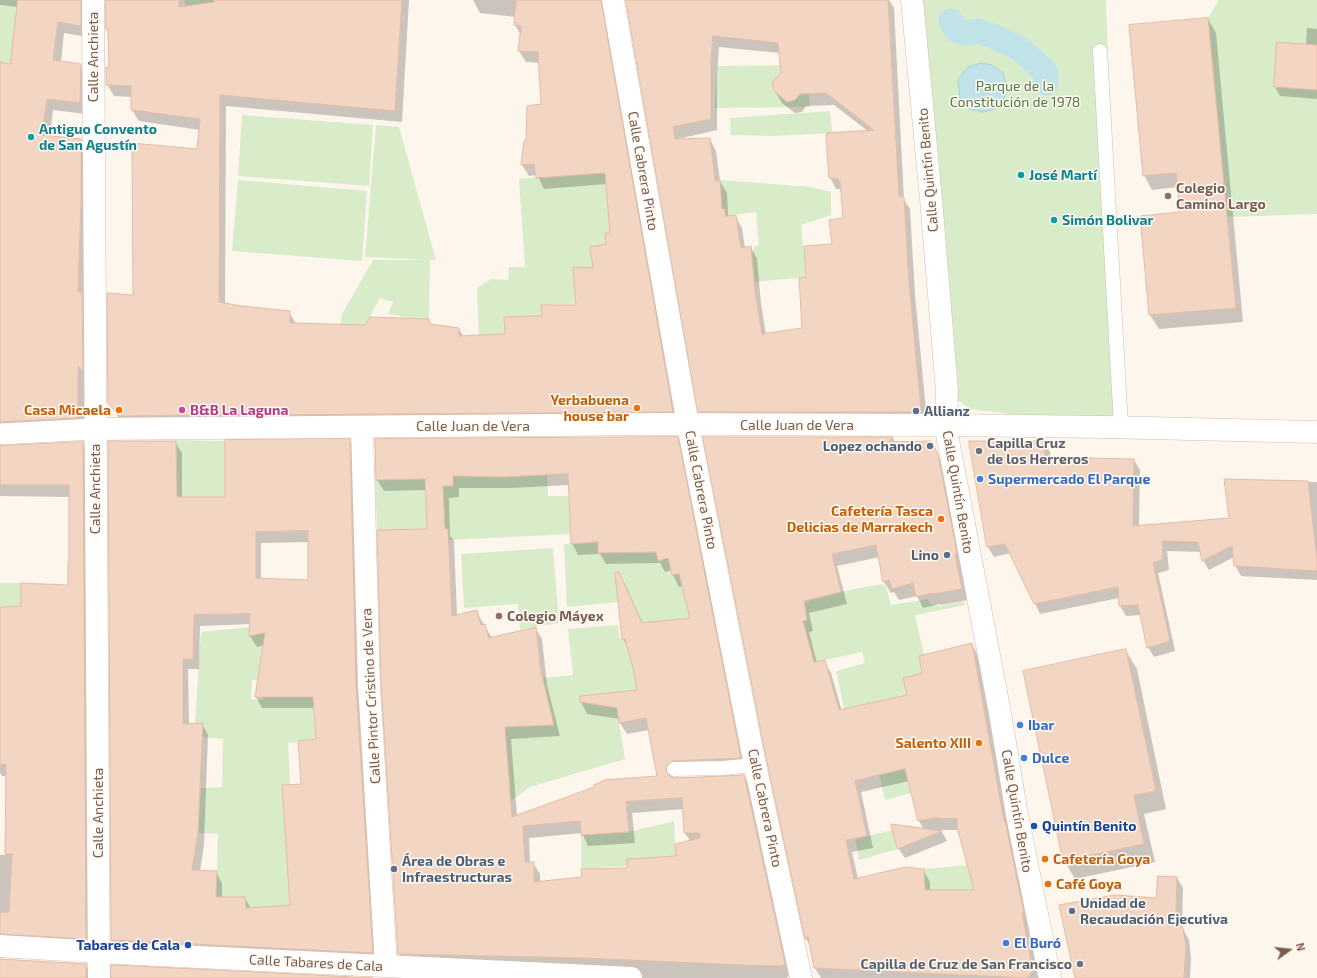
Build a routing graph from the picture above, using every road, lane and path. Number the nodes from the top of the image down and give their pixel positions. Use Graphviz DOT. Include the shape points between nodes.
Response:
graph roads {
  1 [pos="93,0"];
  2 [pos="613,0"];
  3 [pos="912,0"];
  4 [pos="1100,52"];
  5 [pos="688,425"];
  6 [pos="946,425"];
  7 [pos="362,427"];
  8 [pos="1121,427"];
  9 [pos="94,429"];
  10 [pos="1317,432"];
  11 [pos="0,434"];
  12 [pos="756,765"];
  13 [pos="674,769"];
  14 [pos="0,946"];
  15 [pos="99,952"];
  16 [pos="386,966"];
  17 [pos="99,978"];
  18 [pos="631,978"];
  19 [pos="801,978"];
  20 [pos="1050,978"];
  1 -- 9 [label="street, Calle Anchieta"];
  2 -- 5 [label="street, Calle Cabrera Pinto"];
  3 -- 6 [label="street, Calle Quintín Benito" via="947,391"];
  4 -- 8 [label="lane"];
  5 -- 6 [label="street, Calle Juan de Vera"];
  5 -- 7 [label="street, Calle Juan de Vera"];
  5 -- 12 [label="street, Calle Cabrera Pinto"];
  6 -- 8 [label="street, Calle Juan de Vera"];
  6 -- 20 [label="street, Calle Quintín Benito" via="974,615 1000,713 1017,815"];
  7 -- 9 [label="street, Calle Juan de Vera"];
  7 -- 16 [label="street, Calle Pintor Cristino de Vera" via="369,684"];
  8 -- 10 [label="street, Calle Juan de Vera"];
  9 -- 11 [label="street, Calle Juan de Vera"];
  9 -- 15 [label="street, Calle Anchieta"];
  12 -- 13 [label="lane"];
  12 -- 19 [label="street, Calle Cabrera Pinto"];
  14 -- 15 [label="street, Calle Tabares de Cala"];
  15 -- 16 [label="street, Calle Tabares de Cala"];
  15 -- 17 [label="street, Calle Anchieta"];
  16 -- 18 [label="street, Calle Tabares de Cala"];
}
